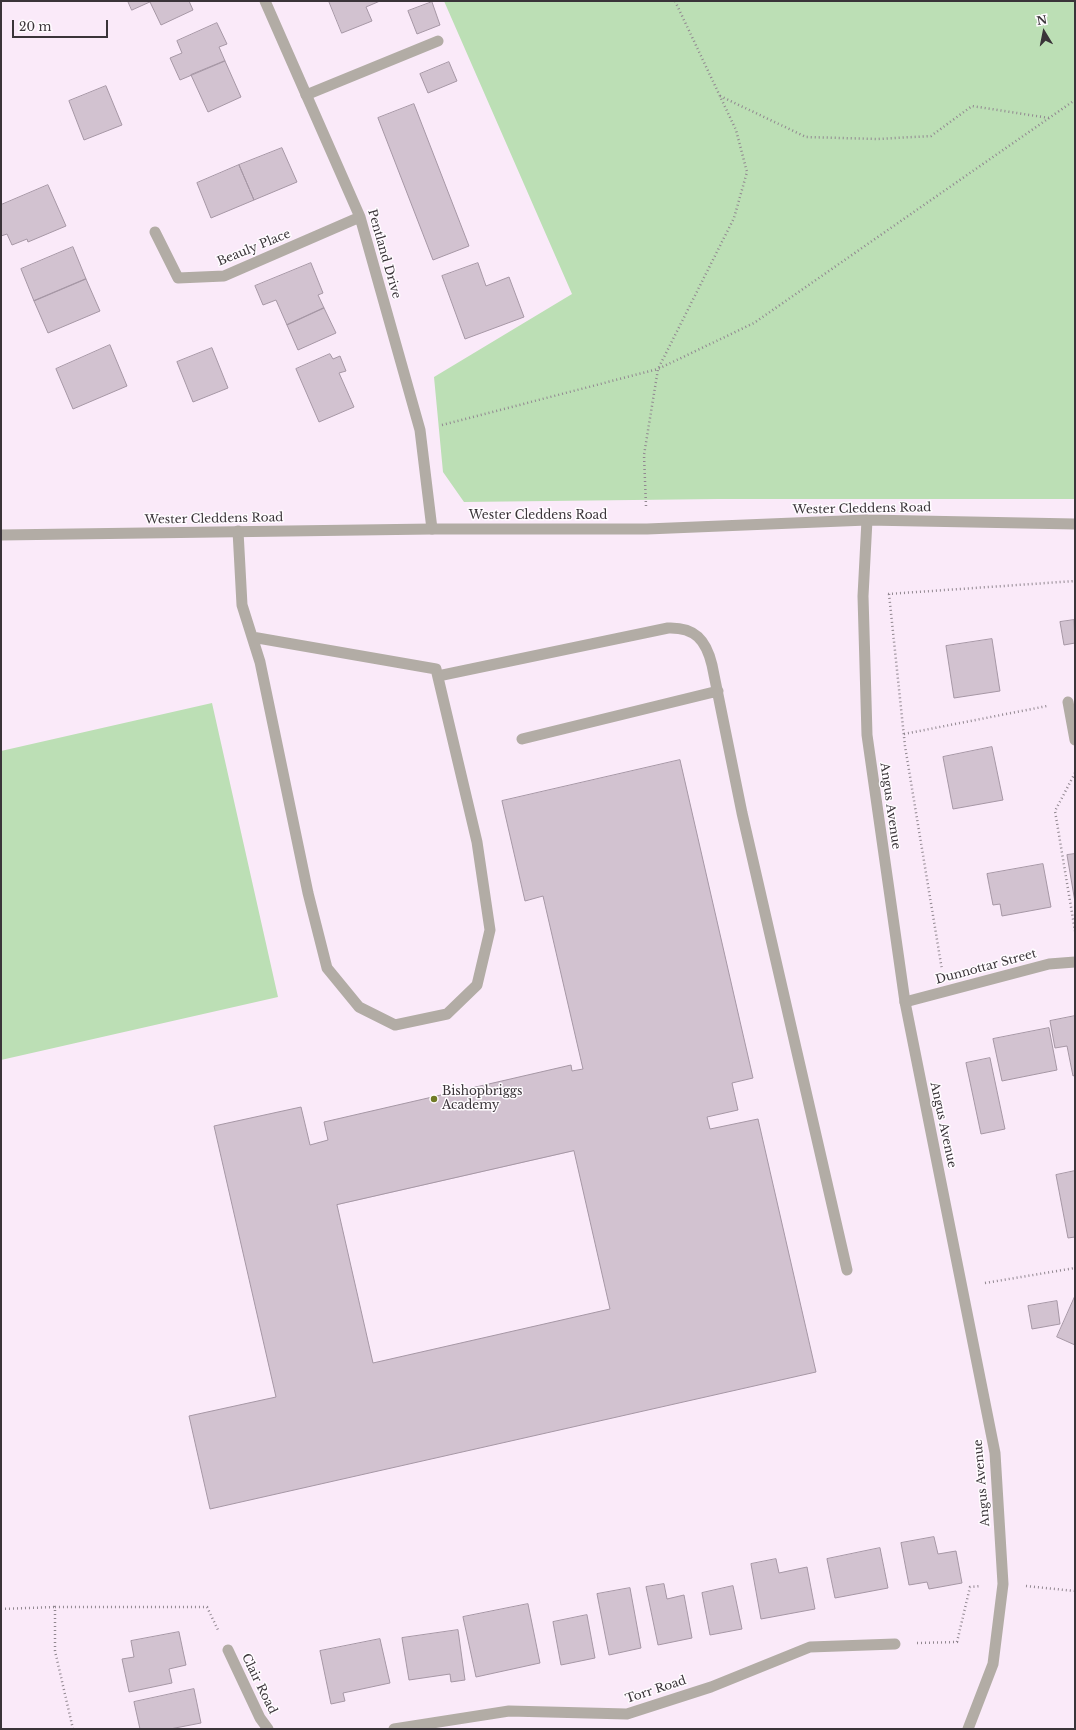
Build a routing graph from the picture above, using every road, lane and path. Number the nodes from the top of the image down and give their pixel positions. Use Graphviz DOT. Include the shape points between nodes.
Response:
graph roads {
  1 [pos="265,1"];
  2 [pos="675,1"];
  3 [pos="438,41"];
  4 [pos="306,95"];
  5 [pos="720,96"];
  6 [pos="1075,100"];
  7 [pos="1049,118"];
  8 [pos="360,217"];
  9 [pos="155,232"];
  10 [pos="658,369"];
  11 [pos="420,430"];
  12 [pos="867,520"];
  13 [pos="1075,524"];
  14 [pos="432,529"];
  15 [pos="648,529"];
  16 [pos="238,531"];
  17 [pos="1,535"];
  18 [pos="1075,581"];
  19 [pos="889,594"];
  20 [pos="863,596"];
  21 [pos="252,637"];
  22 [pos="438,676"];
  23 [pos="718,691"];
  24 [pos="1068,702"];
  25 [pos="904,734"];
  26 [pos="522,739"];
  27 [pos="1075,740"];
  28 [pos="1075,773"];
  29 [pos="1075,931"];
  30 [pos="1075,962"];
  31 [pos="946,991"];
  32 [pos="905,1002"];
  33 [pos="1075,1268"];
  34 [pos="847,1270"];
  35 [pos="962,1287"];
  36 [pos="1003,1584"];
  37 [pos="1075,1590"];
  38 [pos="55,1607"];
  39 [pos="1,1608"];
  40 [pos="895,1644"];
  41 [pos="228,1650"];
  42 [pos="73,1729"];
  43 [pos="268,1729"];
  44 [pos="394,1729"];
  45 [pos="968,1729"];
  1 -- 4 [label="street, Pentland Drive"];
  2 -- 5 [label="path"];
  3 -- 4 [label="street"];
  4 -- 8 [label="street, Pentland Drive"];
  5 -- 7 [label="path" via="806,137 877,139 930,136 972,106"];
  5 -- 10 [label="path" via="736,130 747,172 734,218"];
  6 -- 7 [label="path"];
  7 -- 10 [label="path" via="754,322"];
  8 -- 9 [label="street, Beauly Place" via="224,276 178,278"];
  8 -- 11 [label="street, Pentland Drive"];
  10 -- 11 [label="path"];
  10 -- 15 [label="path" via="644,455"];
  11 -- 14 [label="street, Pentland Drive"];
  12 -- 13 [label="street, Wester Cleddens Road"];
  12 -- 15 [label="street, Wester Cleddens Road"];
  12 -- 20 [label="street, Angus Avenue"];
  14 -- 15 [label="street, Wester Cleddens Road"];
  14 -- 16 [label="street, Wester Cleddens Road"];
  16 -- 17 [label="street, Wester Cleddens Road"];
  16 -- 21 [label="street" via="242,605"];
  18 -- 19 [label="path"];
  19 -- 20 [label="path"];
  19 -- 25 [label="path"];
  20 -- 32 [label="street, Angus Avenue" via="867,735"];
  21 -- 22 [label="street" via="436,669"];
  21 -- 22 [label="street" via="260,662 308,893 327,968 359,1007 394,1025 446,1014 477,985 490,930 477,842"];
  22 -- 23 [label="street" via="630,635 680,627 691,631 702,641 709,654"];
  23 -- 26 [label="street"];
  23 -- 34 [label="street" via="742,813"];
  24 -- 25 [label="path"];
  24 -- 27 [label="street"];
  25 -- 31 [label="path"];
  28 -- 29 [label="path" via="1055,811"];
  30 -- 31 [label="street, Dunnottar Street" via="1049,964"];
  31 -- 32 [label="street, Dunnottar Street"];
  32 -- 35 [label="street, Angus Avenue"];
  33 -- 35 [label="path"];
  35 -- 36 [label="street, Angus Avenue" via="995,1453"];
  36 -- 37 [label="path"];
  36 -- 40 [label="path" via="970,1587 957,1642"];
  36 -- 45 [label="street, Angus Avenue" via="993,1664"];
  38 -- 39 [label="path"];
  38 -- 41 [label="path" via="207,1607"];
  38 -- 42 [label="path" via="55,1651"];
  40 -- 44 [label="street, Torr Road" via="810,1647 711,1687 627,1714 509,1711"];
  41 -- 43 [label="street, Clair Road" via="260,1718"];
}
